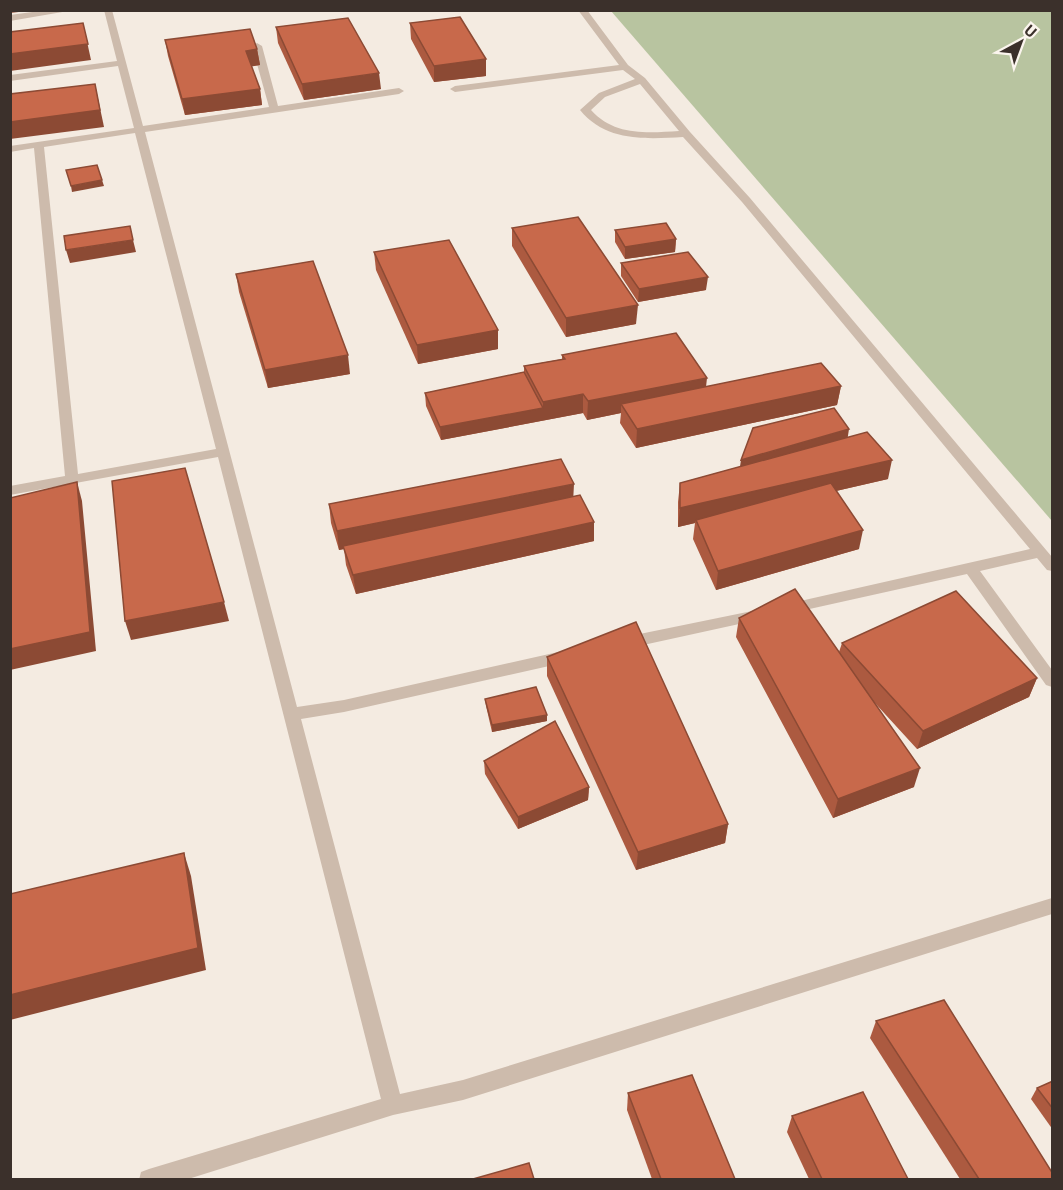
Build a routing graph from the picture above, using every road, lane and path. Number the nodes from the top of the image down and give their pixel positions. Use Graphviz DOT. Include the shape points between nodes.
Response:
graph roads {
  1 [pos="70,10"];
  2 [pos="108,10"];
  3 [pos="582,10"];
  4 [pos="10,18"];
  5 [pos="257,46"];
  6 [pos="121,63"];
  7 [pos="625,67"];
  8 [pos="10,78"];
  9 [pos="642,80"];
  10 [pos="455,89"];
  11 [pos="399,91"];
  12 [pos="273,109"];
  13 [pos="139,129"];
  14 [pos="686,134"];
  15 [pos="39,145"];
  16 [pos="10,149"];
  17 [pos="223,452"];
  18 [pos="72,479"];
  19 [pos="10,491"];
  20 [pos="1040,552"];
  21 [pos="1053,566"];
  22 [pos="971,569"];
  23 [pos="611,646"];
  24 [pos="588,652"];
  25 [pos="1053,681"];
  26 [pos="291,714"];
  27 [pos="1053,906"];
  28 [pos="393,1105"];
  29 [pos="149,1179"];
  1 -- 4 [label="lane"];
  2 -- 6 [label="lane"];
  3 -- 7 [label="lane"];
  5 -- 12 [label="lane"];
  6 -- 8 [label="lane"];
  6 -- 13 [label="lane"];
  7 -- 9 [label="lane"];
  7 -- 10 [label="lane"];
  9 -- 14 [label="lane"];
  9 -- 14 [label="lane" via="602,95 585,110 594,122 629,134"];
  11 -- 12 [label="lane"];
  12 -- 13 [label="lane"];
  13 -- 15 [label="lane"];
  13 -- 17 [label="lane"];
  14 -- 20 [label="lane"];
  15 -- 16 [label="lane"];
  15 -- 18 [label="lane"];
  17 -- 18 [label="lane"];
  17 -- 26 [label="lane"];
  18 -- 19 [label="lane"];
  20 -- 21 [label="lane"];
  20 -- 22 [label="lane"];
  22 -- 23 [label="lane"];
  22 -- 25 [label="lane"];
  24 -- 26 [label="lane"];
  26 -- 28 [label="lane"];
  27 -- 28 [label="lane" via="463,1090"];
  28 -- 29 [label="lane"];
}
